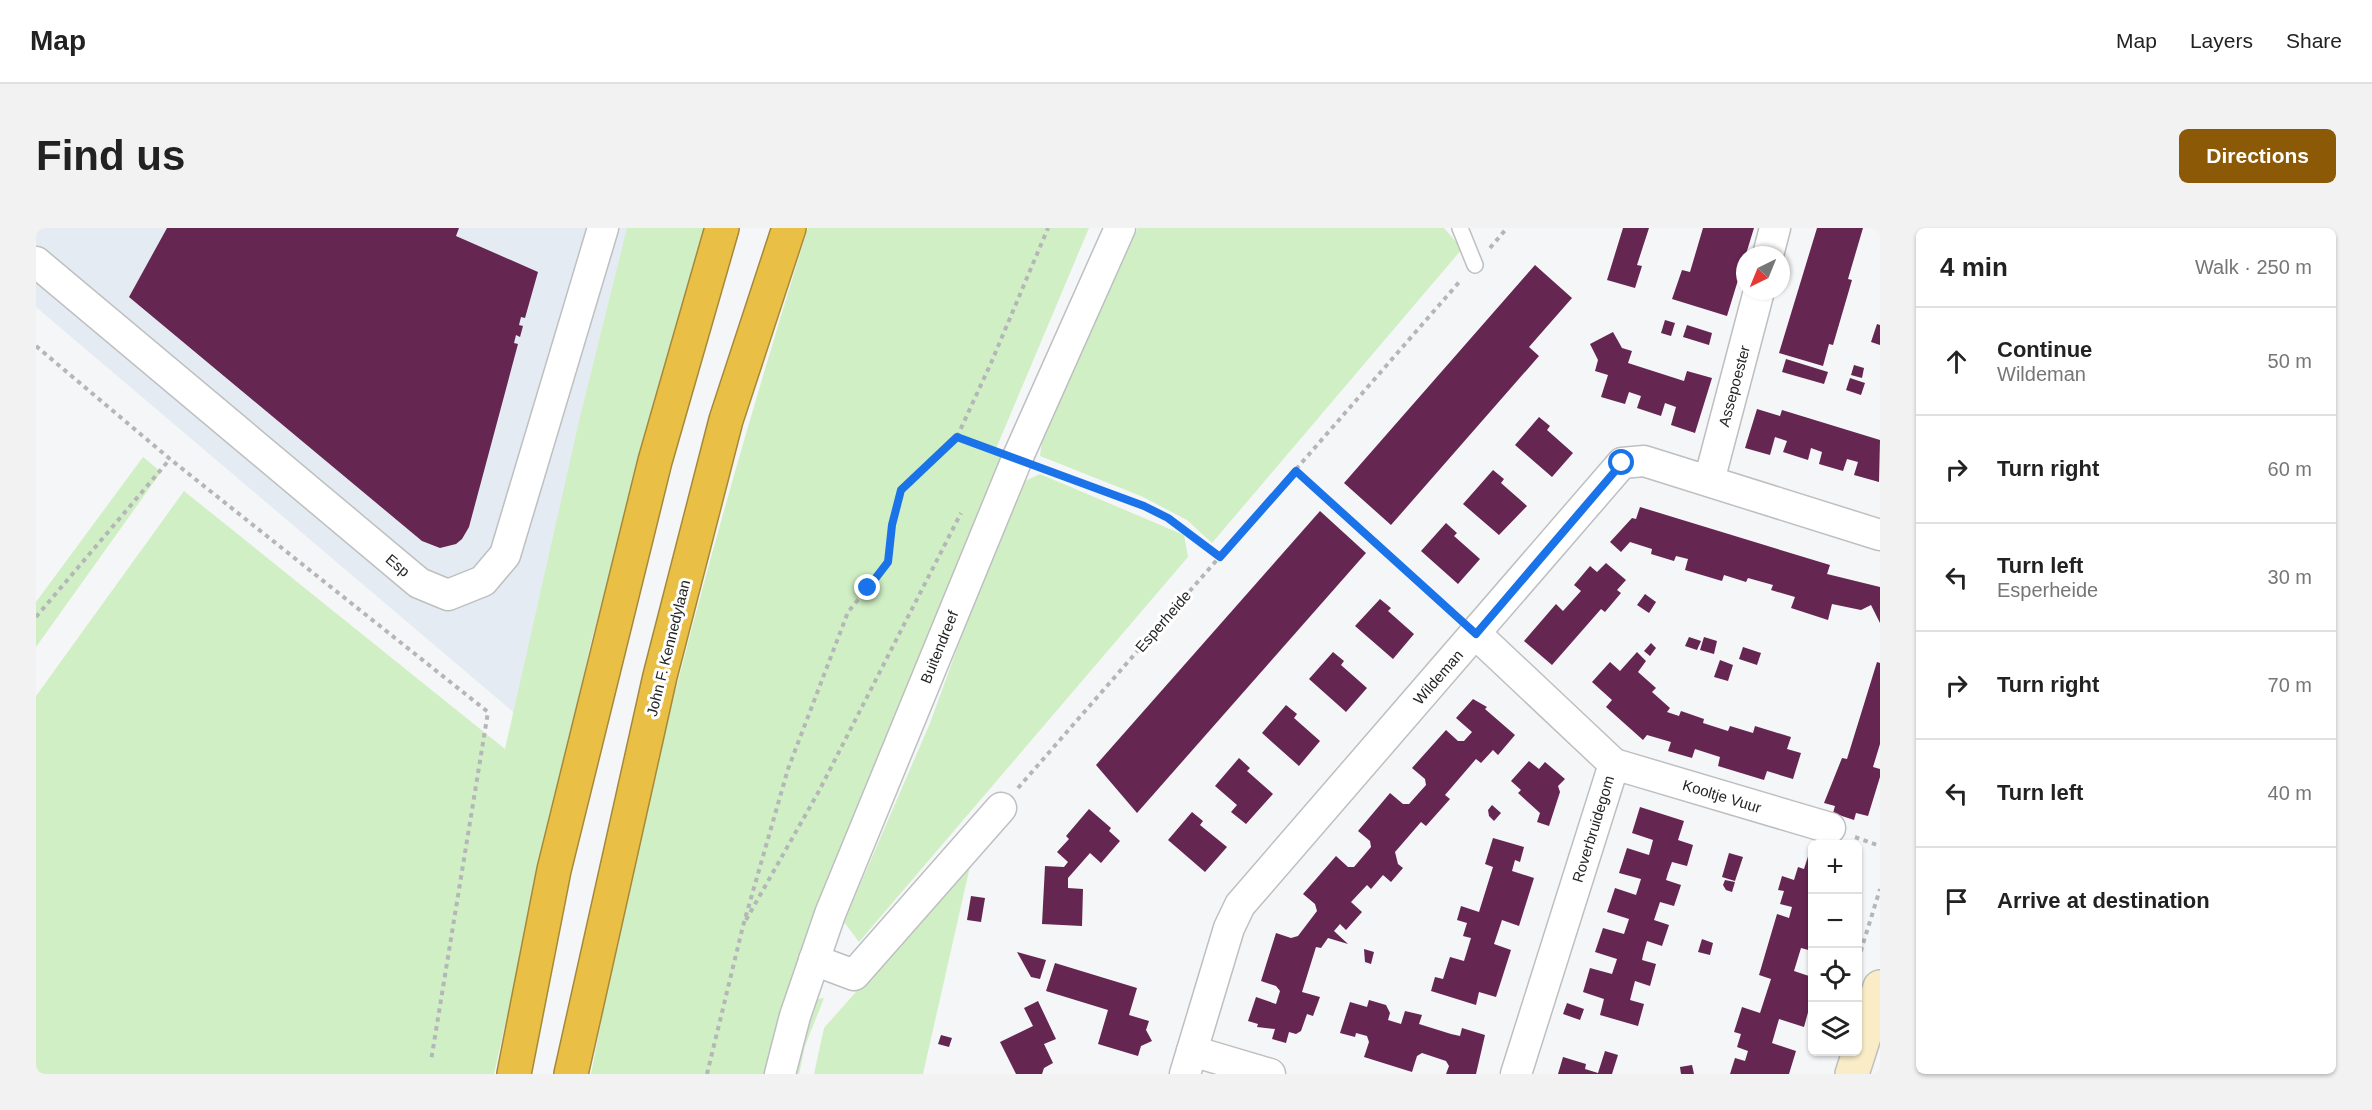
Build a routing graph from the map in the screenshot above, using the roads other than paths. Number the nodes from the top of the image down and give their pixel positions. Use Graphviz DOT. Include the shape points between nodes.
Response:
graph roads {
  1 [pos="603,228"];
  2 [pos="722,228"];
  3 [pos="789,228"];
  4 [pos="1120,228"];
  5 [pos="1460,228"];
  6 [pos="1775,228"];
  7 [pos="1770,246"];
  8 [pos="36,261"];
  9 [pos="1475,265"];
  10 [pos="1757,300"];
  11 [pos="1709,481"];
  12 [pos="1880,535"];
  13 [pos="1476,634"];
  14 [pos="1614,764"];
  15 [pos="1001,808"];
  16 [pos="1830,828"];
  17 [pos="814,960"];
  18 [pos="1880,987"];
  19 [pos="1188,1062"];
  20 [pos="514,1074"];
  21 [pos="571,1074"];
  22 [pos="780,1074"];
  23 [pos="1270,1074"];
  24 [pos="1516,1074"];
  25 [pos="1852,1074"];
  1 -- 8 [label="street, Esp" via="505,555 483,580 448,595 419,583"];
  2 -- 20 [label="highway" via="656,461 559,848"];
  3 -- 21 [label="highway, John F. Kennedylaan" via="726,420 668,642"];
  4 -- 17 [label="street, Buitendreef" via="1017,459 842,882"];
  5 -- 9 [label="lane"];
  6 -- 7 [label="street"];
  10 -- 11 [label="street, Assepoester"];
  11 -- 12 [label="street, Wildeman"];
  11 -- 13 [label="street, Wildeman" via="1644,461 1622,463"];
  13 -- 14 [label="street, Roverbruidegom"];
  13 -- 19 [label="street, Wildeman" via="1240,905 1229,928"];
  14 -- 16 [label="street, Kooltje Vuur"];
  14 -- 24 [label="street, Roverbruidegom"];
  15 -- 17 [label="street" via="854,975"];
  17 -- 22 [label="street, Buitendreef"];
  18 -- 25 [label="street"];
  19 -- 23 [label="street"];
}
